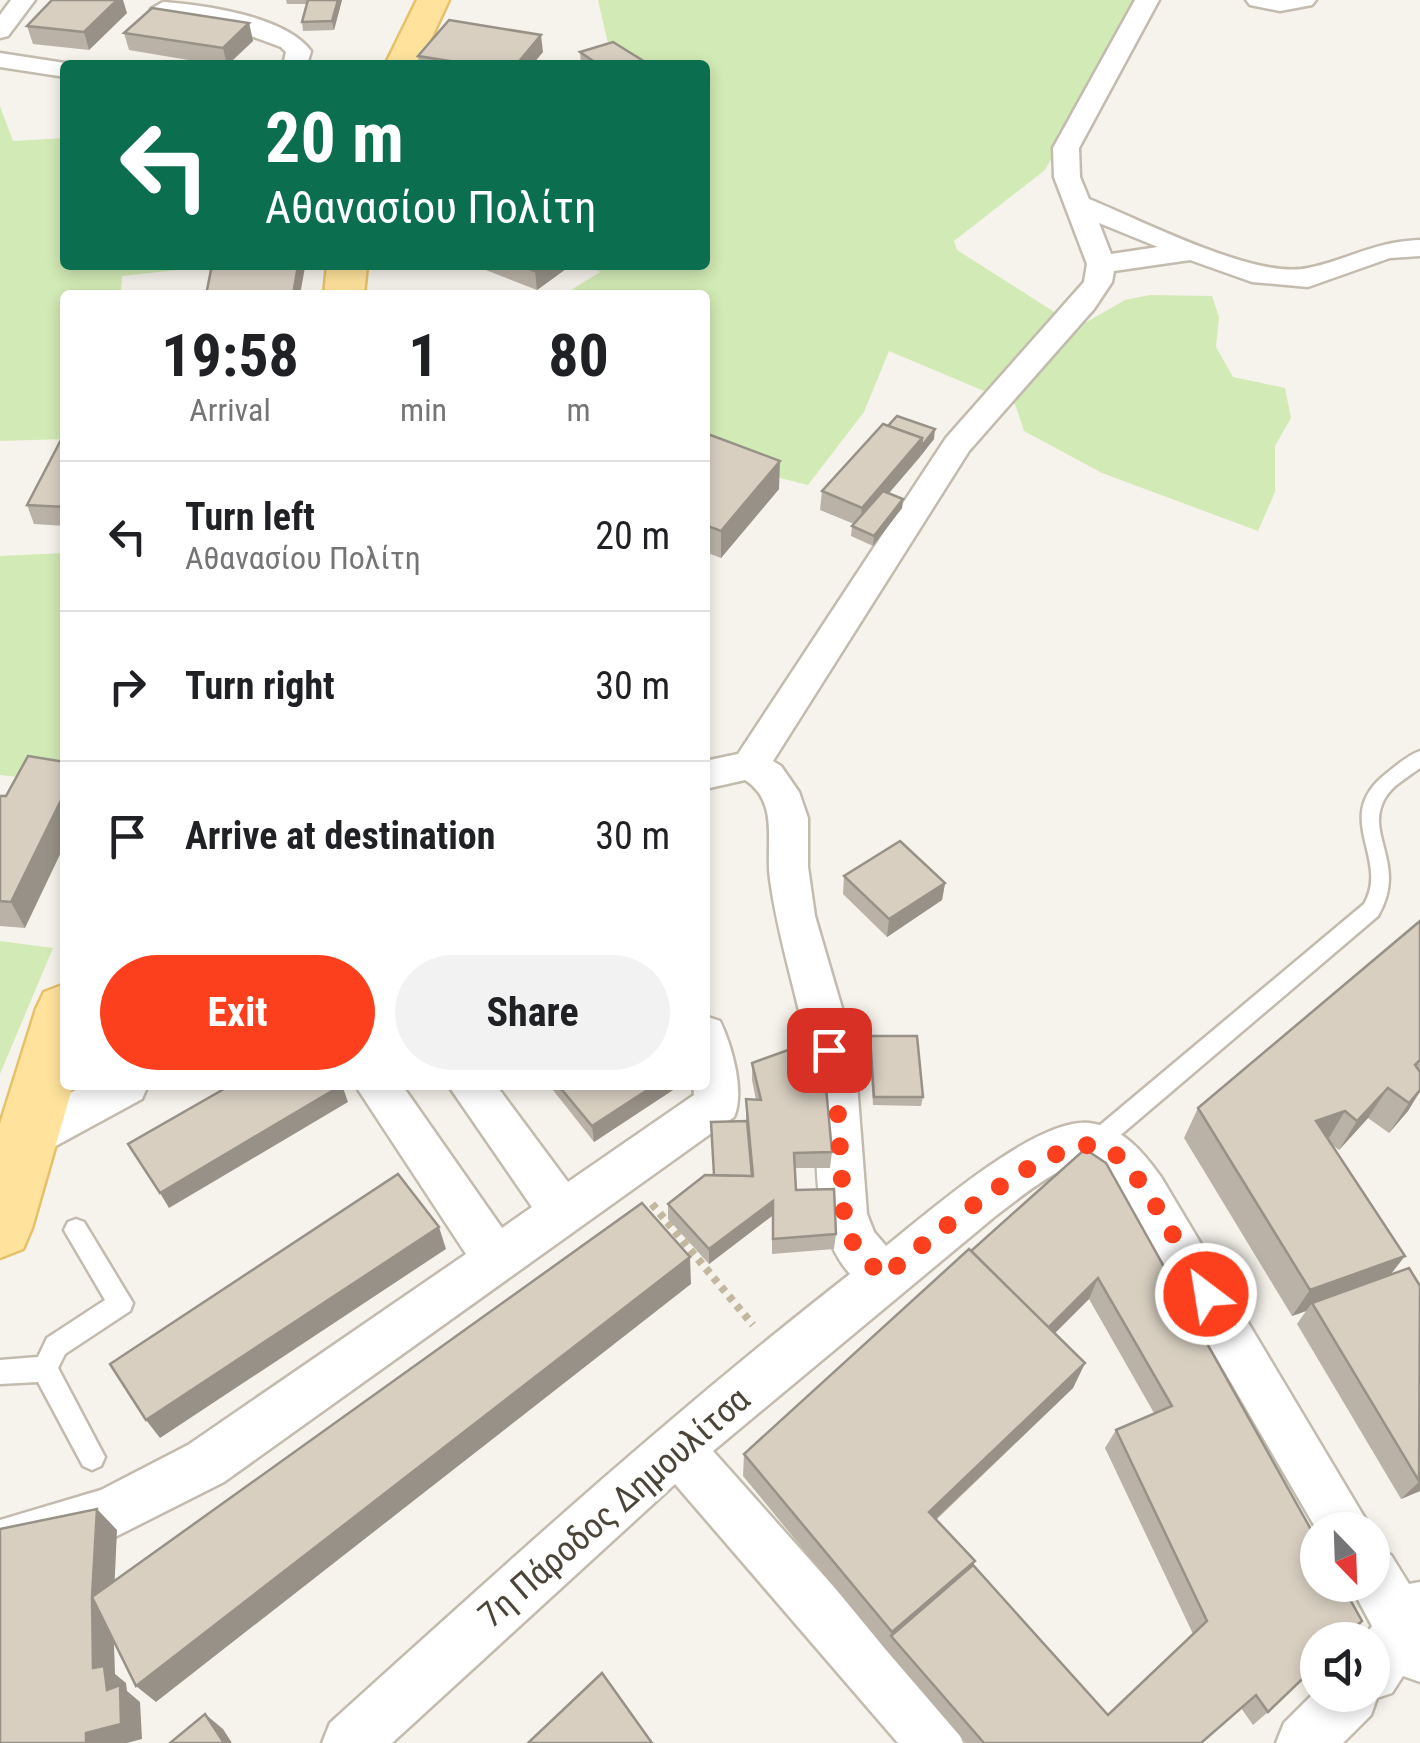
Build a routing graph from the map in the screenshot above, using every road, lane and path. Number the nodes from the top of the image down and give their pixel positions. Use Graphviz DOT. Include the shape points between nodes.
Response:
graph roads {
  1 [pos="24,0"];
  2 [pos="1147,0"];
  3 [pos="1258,0"];
  4 [pos="1304,0"];
  5 [pos="435,1"];
  6 [pos="216,7"];
  7 [pos="163,9"];
  8 [pos="0,31"];
  9 [pos="0,60"];
  10 [pos="296,60"];
  11 [pos="382,60"];
  12 [pos="60,69"];
  13 [pos="1080,206"];
  14 [pos="1420,248"];
  15 [pos="1192,251"];
  16 [pos="1101,264"];
  17 [pos="1420,758"];
  18 [pos="750,765"];
  19 [pos="710,774"];
  20 [pos="60,1024"];
  21 [pos="710,1061"];
  22 [pos="117,1090"];
  23 [pos="380,1090"];
  24 [pos="474,1090"];
  25 [pos="23,1141"];
  26 [pos="1095,1143"];
  27 [pos="623,1170"];
  28 [pos="563,1212"];
  29 [pos="0,1228"];
  30 [pos="76,1230"];
  31 [pos="497,1260"];
  32 [pos="883,1277"];
  33 [pos="782,1360"];
  34 [pos="44,1368"];
  35 [pos="0,1372"];
  36 [pos="677,1448"];
  37 [pos="92,1457"];
  38 [pos="1335,1512"];
  39 [pos="0,1546"];
  40 [pos="1390,1597"];
  41 [pos="1414,1628"];
  42 [pos="1390,1654"];
  43 [pos="1334,1712"];
  44 [pos="350,1743"];
  45 [pos="935,1743"];
  46 [pos="1304,1743"];
  1 -- 8 [label="street"];
  2 -- 13 [label="street" via="1066,148"];
  3 -- 4 [label="street"];
  5 -- 11 [label="main road"];
  6 -- 7 [label="street"];
  6 -- 10 [label="street" via="295,45"];
  9 -- 12 [label="street"];
  13 -- 15 [label="street"];
  13 -- 16 [label="street"];
  14 -- 15 [label="street" via="1386,250 1322,275 1290,279"];
  15 -- 16 [label="street"];
  16 -- 18 [label="street" via="1084,303 958,444"];
  17 -- 26 [label="lane" via="1372,803 1384,884 1372,910"];
  18 -- 19 [label="street"];
  18 -- 32 [label="street" via="768,776 785,802 795,916 836,1084 844,1214 854,1246"];
  20 -- 25 [label="main road"];
  21 -- 27 [label="street" via="718,1103"];
  22 -- 25 [label="street"];
  23 -- 31 [label="street"];
  24 -- 28 [label="street"];
  25 -- 29 [label="main road"];
  26 -- 32 [label="street, 7η Πάροδος Δημουλίτσα" via="1042,1158"];
  26 -- 38 [label="street" via="1123,1162 1146,1192"];
  27 -- 28 [label="street"];
  27 -- 33 [label="path"];
  28 -- 31 [label="street"];
  30 -- 34 [label="lane" via="120,1304 56,1346"];
  31 -- 39 [label="street" via="164,1490 79,1527"];
  32 -- 33 [label="street, 7η Πάροδος Δημουλίτσα"];
  33 -- 36 [label="street, 7η Πάροδος Δημουλίτσα"];
  34 -- 35 [label="lane"];
  34 -- 37 [label="lane"];
  36 -- 44 [label="street, 7η Πάροδος Δημουλίτσα"];
  36 -- 45 [label="street"];
  40 -- 41 [label="street"];
  41 -- 42 [label="street"];
  43 -- 46 [label="street"];
}
